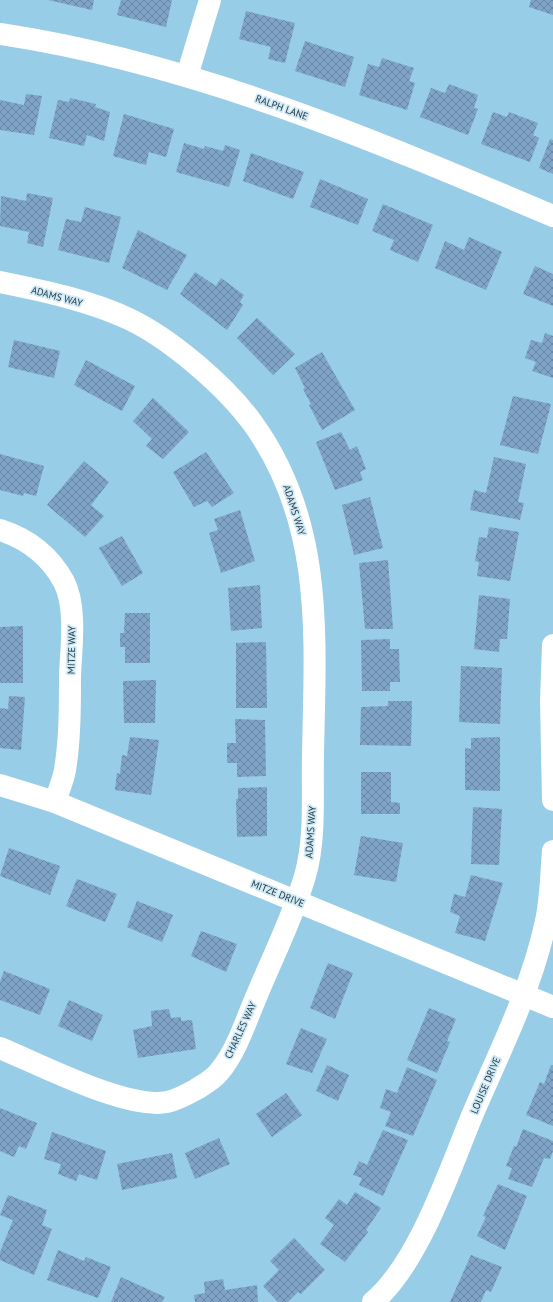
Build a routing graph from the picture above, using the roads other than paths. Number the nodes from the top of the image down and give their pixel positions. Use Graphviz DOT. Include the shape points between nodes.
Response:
graph roads {
  1 [pos="210,0"];
  2 [pos="0,34"];
  3 [pos="187,76"];
  4 [pos="553,216"];
  5 [pos="0,282"];
  6 [pos="0,530"];
  7 [pos="553,644"];
  8 [pos="0,785"];
  9 [pos="553,800"];
  10 [pos="55,802"];
  11 [pos="553,851"];
  12 [pos="296,901"];
  13 [pos="523,995"];
  14 [pos="553,1007"];
  15 [pos="0,1048"];
  16 [pos="373,1302"];
  1 -- 3 [label="street"];
  2 -- 3 [label="street, RALPH LANE" via="87,51"];
  3 -- 4 [label="street, RALPH LANE" via="286,108"];
  5 -- 12 [label="street, ADAMS WAY" via="73,299 129,319 157,336 192,361 227,392 257,430 288,486 302,525 309,562 315,650 312,837 306,875"];
  6 -- 10 [label="street, MITZE WAY" via="31,544 51,562 65,584 70,600 72,628 69,743 65,772"];
  7 -- 9 [label="street" via="550,701"];
  8 -- 10 [label="street, MITZE DRIVE"];
  10 -- 12 [label="street, MITZE DRIVE"];
  11 -- 13 [label="street, LOUISE DRIVE" via="546,919"];
  12 -- 13 [label="street, MITZE DRIVE"];
  12 -- 15 [label="street, CHARLES WAY" via="236,1045 220,1072 184,1096 166,1102 135,1101 98,1089"];
  13 -- 14 [label="street, MITZE DRIVE"];
  13 -- 16 [label="street, LOUISE DRIVE" via="427,1221 393,1282"];
}
